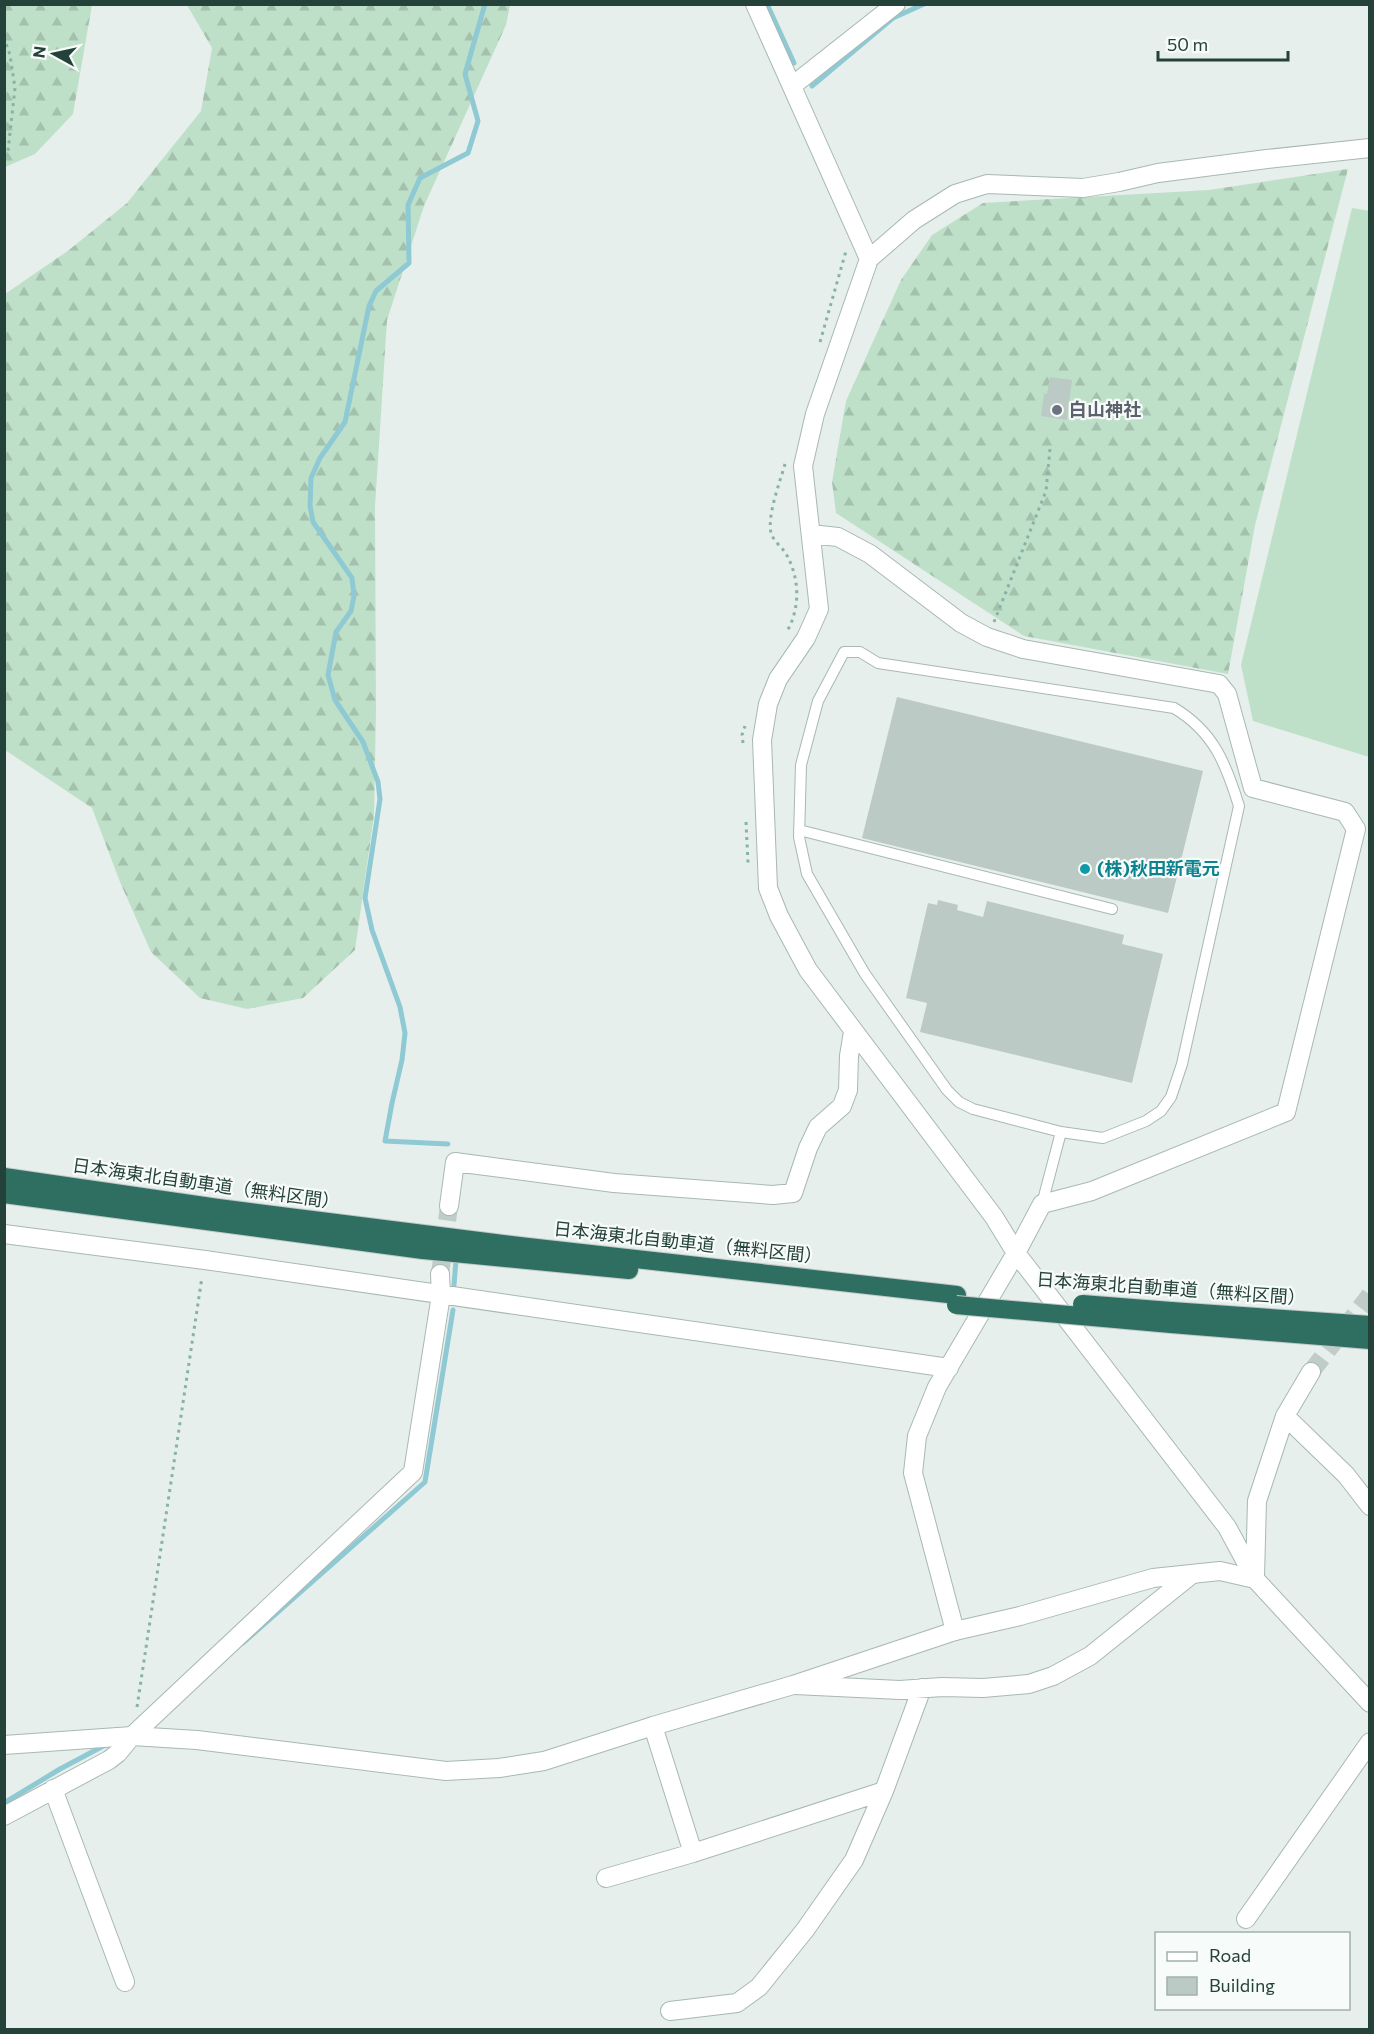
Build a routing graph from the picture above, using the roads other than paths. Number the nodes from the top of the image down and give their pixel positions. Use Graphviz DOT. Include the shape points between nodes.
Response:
graph roads {
  1 [pos="755,4"];
  2 [pos="897,4"];
  3 [pos="792,86"];
  4 [pos="1370,148"];
  5 [pos="869,259"];
  6 [pos="811,534"];
  7 [pos="799,830"];
  8 [pos="1112,909"];
  9 [pos="853,1032"];
  10 [pos="1061,1132"];
  11 [pos="4,1177"];
  12 [pos="4,1194"];
  13 [pos="1042,1204"];
  14 [pos="449,1206"];
  15 [pos="4,1234"];
  16 [pos="1016,1253"];
  17 [pos="440,1275"];
  18 [pos="441,1295"];
  19 [pos="957,1300"];
  20 [pos="1171,1318"];
  21 [pos="1370,1325"];
  22 [pos="1370,1340"];
  23 [pos="949,1368"];
  24 [pos="1311,1372"];
  25 [pos="1285,1416"];
  26 [pos="1370,1506"];
  27 [pos="1191,1575"];
  28 [pos="1255,1579"];
  29 [pos="955,1631"];
  30 [pos="793,1685"];
  31 [pos="922,1688"];
  32 [pos="1370,1703"];
  33 [pos="653,1726"];
  34 [pos="132,1736"];
  35 [pos="1370,1742"];
  36 [pos="4,1745"];
  37 [pos="53,1789"];
  38 [pos="884,1791"];
  39 [pos="4,1816"];
  40 [pos="693,1853"];
  41 [pos="606,1878"];
  42 [pos="1246,1919"];
  43 [pos="125,1982"];
  44 [pos="670,2011"];
  1 -- 3 [label="street"];
  2 -- 3 [label="street"];
  3 -- 5 [label="street"];
  4 -- 5 [label="street" via="1191,169 1083,188 987,184 955,194 914,220"];
  5 -- 6 [label="street" via="815,414 803,466"];
  6 -- 9 [label="street" via="819,609 806,638 778,679 768,704 762,740 768,888 808,970"];
  6 -- 13 [label="street" via="838,537 870,554 961,623 987,637 1023,649 1219,684 1227,694 1252,788 1345,812 1356,829 1286,1112 1092,1191"];
  7 -- 8 [label="lane"];
  7 -- 10 [label="lane" via="807,874 865,974 947,1090 973,1109"];
  7 -- 10 [label="lane" via="801,765 818,701 844,652 860,652 878,663 1174,708 1213,742 1230,775 1239,806 1172,1097 1146,1121 1103,1138"];
  9 -- 14 [label="street" via="848,1090 842,1106 819,1127 793,1193 773,1195 614,1183 455,1162"];
  9 -- 16 [label="street" via="994,1216"];
  10 -- 13 [label="lane"];
  11 -- 19 [label="highway, 日本海東北自動車道（無料区間）" via="218,1208"];
  12 -- 19 [label="highway, 日本海東北自動車道（無料区間）" via="423,1250"];
  13 -- 16 [label="street"];
  15 -- 18 [label="street"];
  16 -- 23 [label="street"];
  16 -- 28 [label="street" via="1227,1527"];
  17 -- 18 [label="street"];
  18 -- 23 [label="street"];
  18 -- 34 [label="street" via="413,1472"];
  19 -- 20 [label="highway, 日本海東北自動車道（無料区間）, bridge"];
  20 -- 21 [label="highway, 日本海東北自動車道（無料区間）"];
  20 -- 22 [label="highway, 日本海東北自動車道（無料区間）"];
  23 -- 29 [label="street" via="917,1436 913,1473"];
  24 -- 25 [label="street"];
  25 -- 26 [label="street" via="1346,1475"];
  25 -- 28 [label="street" via="1257,1501"];
  27 -- 28 [label="street" via="1220,1571"];
  27 -- 29 [label="street" via="1153,1578"];
  27 -- 31 [label="street" via="1090,1656 1053,1676 1029,1684"];
  28 -- 32 [label="street"];
  29 -- 30 [label="street"];
  30 -- 31 [label="street"];
  30 -- 33 [label="street"];
  31 -- 38 [label="street"];
  33 -- 34 [label="street" via="544,1761 446,1772 197,1740"];
  33 -- 40 [label="street"];
  34 -- 36 [label="street"];
  34 -- 37 [label="street" via="118,1754"];
  35 -- 42 [label="street"];
  37 -- 39 [label="street"];
  37 -- 43 [label="street"];
  38 -- 40 [label="street"];
  38 -- 44 [label="street" via="854,1860 806,1930 759,1987 737,2003"];
  40 -- 41 [label="street"];
}
